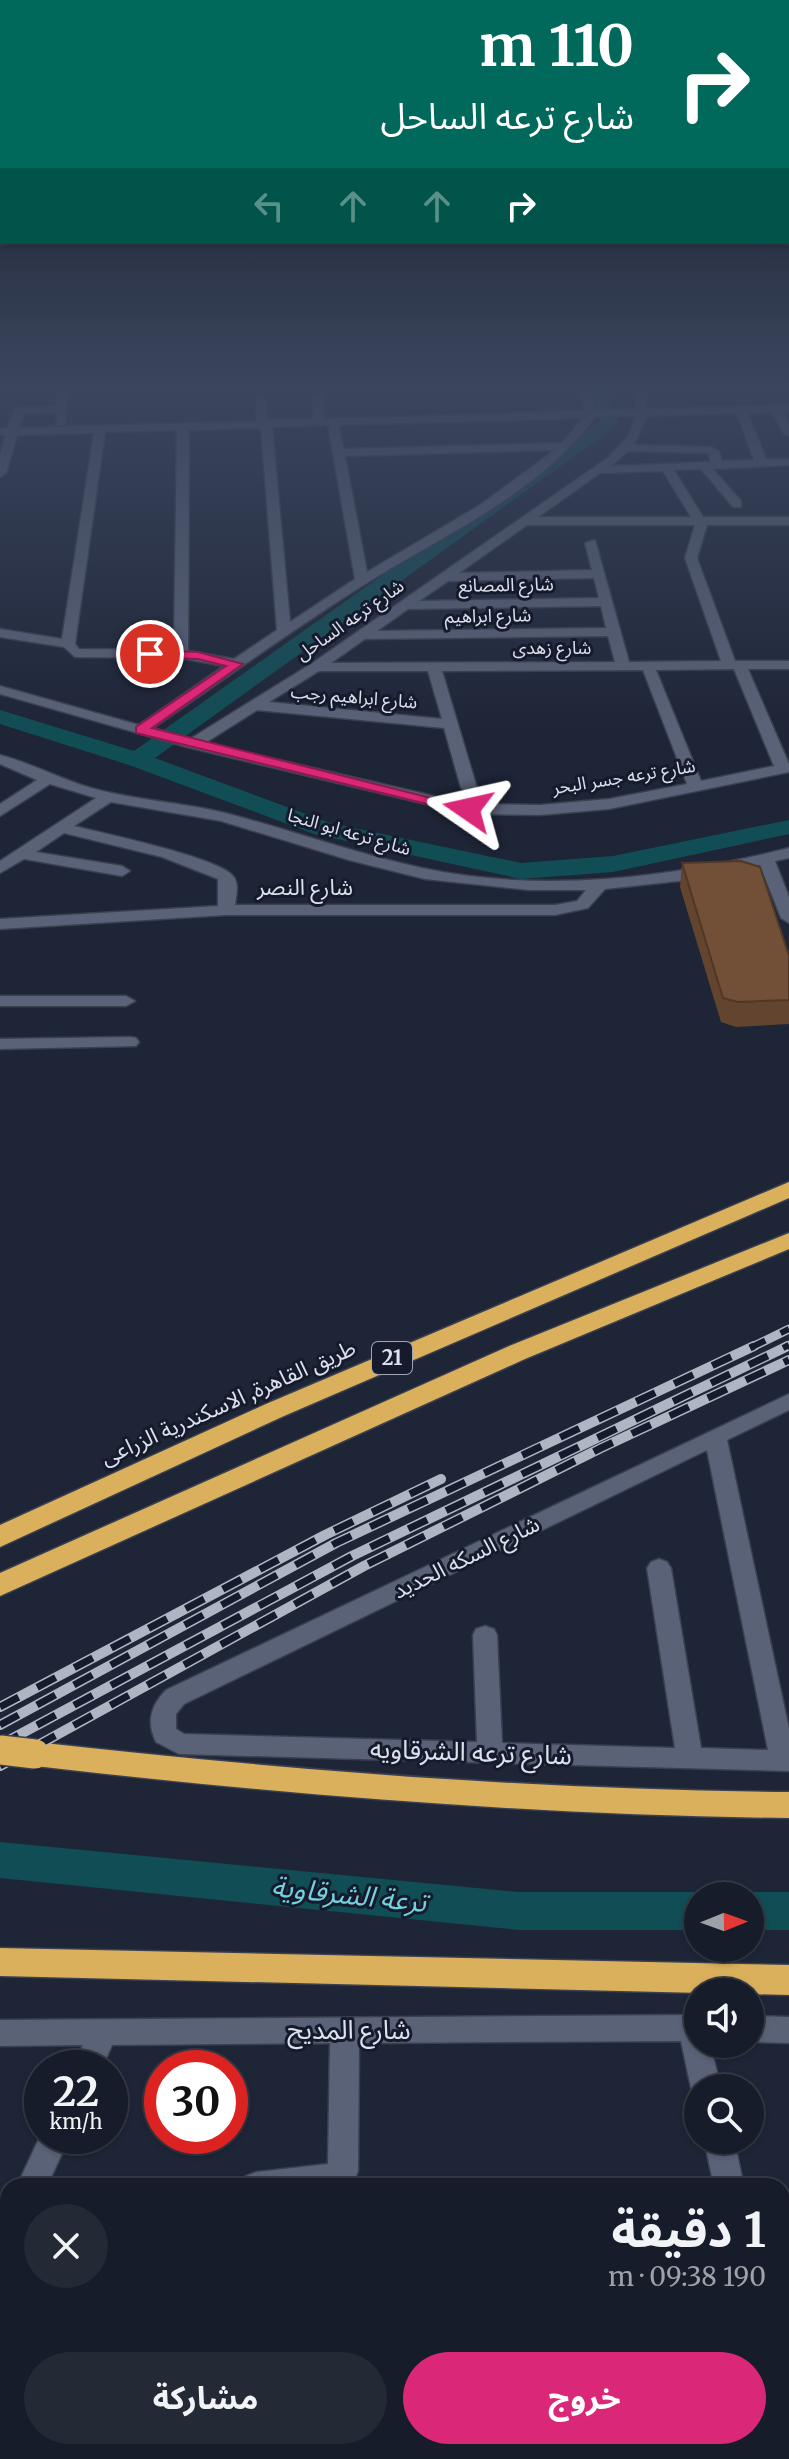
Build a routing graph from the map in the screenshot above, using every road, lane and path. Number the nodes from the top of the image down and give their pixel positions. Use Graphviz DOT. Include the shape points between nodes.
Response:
graph roads {
  1 [pos="89,501"];
  2 [pos="182,501"];
  3 [pos="271,501"];
  4 [pos="348,501"];
  5 [pos="490,501"];
  6 [pos="552,501"];
  7 [pos="687,501"];
  8 [pos="735,501"];
  9 [pos="737,504"];
  10 [pos="523,521"];
  11 [pos="700,522"];
  12 [pos="788,525"];
  13 [pos="591,543"];
  14 [pos="600,574"];
  15 [pos="441,577"];
  16 [pos="362,580"];
  17 [pos="608,602"];
  18 [pos="404,605"];
  19 [pos="284,631"];
  20 [pos="616,632"];
  21 [pos="0,633"];
  22 [pos="360,635"];
  23 [pos="68,644"];
  24 [pos="181,654"];
  25 [pos="236,664"];
  26 [pos="734,665"];
  27 [pos="789,665"];
  28 [pos="623,666"];
  29 [pos="648,666"];
  30 [pos="316,667"];
  31 [pos="434,667"];
  32 [pos="0,690"];
  33 [pos="254,705"];
  34 [pos="451,724"];
  35 [pos="141,730"];
  36 [pos="192,744"];
  37 [pos="0,759"];
  38 [pos="786,768"];
  39 [pos="48,779"];
  40 [pos="695,786"];
  41 [pos="469,788"];
  42 [pos="108,797"];
  43 [pos="0,811"];
  44 [pos="62,828"];
  45 [pos="789,853"];
  46 [pos="21,854"];
  47 [pos="766,860"];
  48 [pos="0,868"];
  49 [pos="122,871"];
  50 [pos="600,884"];
  51 [pos="226,910"];
  52 [pos="789,918"];
  53 [pos="0,924"];
  54 [pos="0,1001"];
  55 [pos="126,1001"];
  56 [pos="130,1042"];
  57 [pos="0,1044"];
  58 [pos="789,1189"];
  59 [pos="789,1240"];
  60 [pos="789,1401"];
  61 [pos="715,1437"];
  62 [pos="0,1537"];
  63 [pos="659,1568"];
  64 [pos="0,1585"];
  65 [pos="485,1635"];
  66 [pos="163,1727"];
  67 [pos="0,1750"];
  68 [pos="490,1753"];
  69 [pos="690,1759"];
  70 [pos="786,1761"];
  71 [pos="789,1805"];
  72 [pos="0,1962"];
  73 [pos="789,1980"];
  74 [pos="684,2028"];
  75 [pos="764,2029"];
  76 [pos="345,2030"];
  77 [pos="789,2030"];
  78 [pos="104,2032"];
  79 [pos="0,2033"];
  80 [pos="96,2050"];
  81 [pos="47,2154"];
  82 [pos="722,2154"];
  83 [pos="36,2178"];
  84 [pos="331,2178"];
  85 [pos="727,2178"];
  1 -- 23 [label="street"];
  2 -- 24 [label="street"];
  3 -- 19 [label="street"];
  4 -- 16 [label="street"];
  5 -- 16 [label="street, شارع ترعه الساحل"];
  6 -- 10 [label="street, شارع ترعه الساحل"];
  7 -- 11 [label="street"];
  8 -- 9 [label="street"];
  10 -- 11 [label="street"];
  10 -- 15 [label="street, شارع ترعه الساحل"];
  11 -- 12 [label="street"];
  11 -- 26 [label="street" via="703,531 691,558"];
  13 -- 14 [label="street"];
  14 -- 15 [label="street"];
  14 -- 17 [label="street"];
  15 -- 18 [label="street, شارع ترعه الساحل"];
  16 -- 19 [label="street, شارع ترعه الساحل"];
  17 -- 18 [label="street, شارع المصانع"];
  17 -- 20 [label="street"];
  18 -- 22 [label="street, شارع ترعه الساحل"];
  19 -- 25 [label="street, شارع ترعه الساحل"];
  20 -- 22 [label="street, شارع ابراهيم"];
  20 -- 28 [label="street"];
  21 -- 23 [label="street"];
  22 -- 30 [label="street, شارع ترعه الساحل"];
  23 -- 24 [label="street" via="75,653"];
  24 -- 25 [label="street"];
  25 -- 35 [label="street, شارع ترعه الساحل"];
  26 -- 27 [label="street, شارع زهدى"];
  26 -- 29 [label="street, شارع زهدى"];
  26 -- 38 [label="street"];
  28 -- 29 [label="street, شارع زهدى"];
  28 -- 31 [label="street, شارع زهدى"];
  29 -- 40 [label="street"];
  30 -- 31 [label="street, شارع زهدى"];
  30 -- 33 [label="street, شارع ترعه الساحل"];
  31 -- 34 [label="street"];
  32 -- 35 [label="street, شارع ترعه جسر البحر"];
  33 -- 34 [label="street, شارع ابراهيم رجب"];
  33 -- 36 [label="street, شارع ترعه الساحل"];
  34 -- 41 [label="street"];
  35 -- 36 [label="street, شارع ترعه جسر البحر"];
  36 -- 40 [label="street, شارع ترعه جسر البحر" via="468,809 577,807"];
  37 -- 39 [label="street, شارع ترعه ابو النجا"];
  38 -- 40 [label="street, شارع ترعه جسر البحر"];
  39 -- 42 [label="street, شارع ترعه ابو النجا"];
  39 -- 43 [label="street"];
  42 -- 44 [label="street"];
  42 -- 50 [label="street, شارع ترعه ابو النجا" via="190,810 417,872 508,882"];
  44 -- 46 [label="street"];
  44 -- 51 [label="street" via="168,854 225,876"];
  45 -- 47 [label="street, شارع ترعه ابو النجا"];
  46 -- 48 [label="street"];
  46 -- 49 [label="street"];
  47 -- 50 [label="street, شارع ترعه ابو النجا" via="665,879"];
  47 -- 52 [label="street"];
  50 -- 51 [label="street, شارع النصر" via="582,905 555,910"];
  51 -- 53 [label="street, شارع النصر"];
  54 -- 55 [label="street"];
  56 -- 57 [label="street"];
  58 -- 62 [label="highway, طريق القاهرة, الاسكندرية الزراعى / 21" via="289,1404"];
  59 -- 64 [label="highway, 21" via="516,1353"];
  60 -- 61 [label="street, شارع السكه الحديد"];
  61 -- 66 [label="street, شارع السكه الحديد" via="175,1697 163,1710"];
  61 -- 70 [label="street"];
  63 -- 69 [label="street"];
  65 -- 68 [label="street"];
  66 -- 68 [label="street, شارع ترعه الشرقاويه" via="165,1735 179,1744"];
  67 -- 71 [label="highway, bridge" via="382,1791 593,1803"];
  68 -- 69 [label="street, شارع ترعه الشرقاويه"];
  69 -- 70 [label="street, شارع ترعه الشرقاويه"];
  72 -- 73 [label="highway"];
  74 -- 76 [label="street, شارع المديح"];
  75 -- 77 [label="street"];
  76 -- 78 [label="street, شارع المديح"];
  76 -- 84 [label="street" via="343,2171"];
  78 -- 79 [label="street, شارع المديح"];
  78 -- 80 [label="street"];
  81 -- 83 [label="street"];
  82 -- 85 [label="street"];
}
